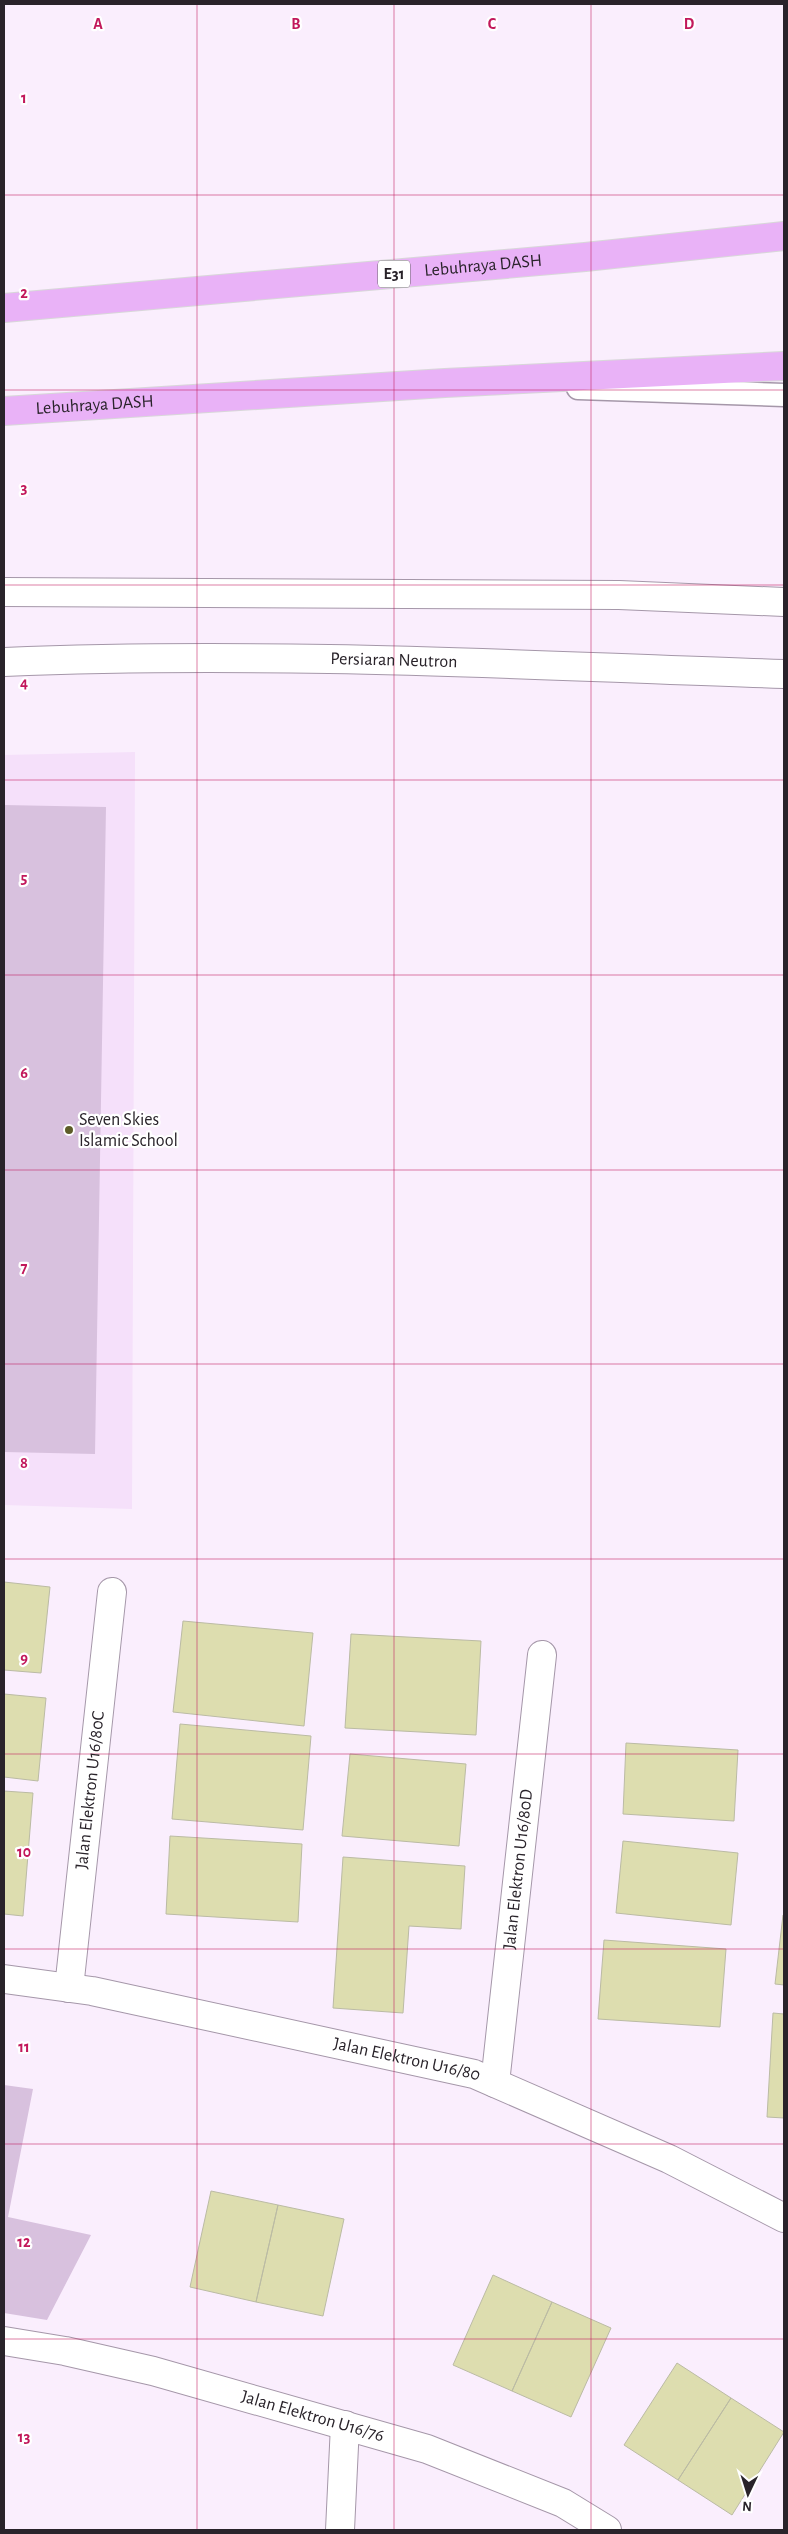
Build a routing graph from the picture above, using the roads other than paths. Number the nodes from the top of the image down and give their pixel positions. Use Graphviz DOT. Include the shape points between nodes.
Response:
graph roads {
  1 [pos="784,236"];
  2 [pos="4,308"];
  3 [pos="784,366"];
  4 [pos="445,383"];
  5 [pos="784,395"];
  6 [pos="4,411"];
  7 [pos="4,592"];
  8 [pos="784,602"];
  9 [pos="4,662"];
  10 [pos="784,674"];
  11 [pos="112,1592"];
  12 [pos="542,1655"];
  13 [pos="4,1979"];
  14 [pos="69,1988"];
  15 [pos="495,2083"];
  16 [pos="784,2218"];
  17 [pos="4,2341"];
  18 [pos="345,2425"];
  19 [pos="340,2530"];
  20 [pos="607,2530"];
  1 -- 2 [label="highway, Lebuhraya DASH / E31" via="585,258"];
  3 -- 4 [label="highway, Lebuhraya DASH"];
  4 -- 5 [label="lane"];
  4 -- 6 [label="highway, Lebuhraya DASH"];
  7 -- 8 [label="street" via="619,595"];
  9 -- 10 [label="street, Persiaran Neutron" via="119,657 342,658"];
  11 -- 14 [label="street, Jalan Elektron U16/80C"];
  12 -- 15 [label="street, Jalan Elektron U16/80D"];
  13 -- 14 [label="street, Jalan Elektron U16/80"];
  14 -- 15 [label="street, Jalan Elektron U16/80" via="464,2072"];
  15 -- 16 [label="street, Jalan Elektron U16/80" via="668,2159"];
  17 -- 18 [label="street, Jalan Elektron U16/76" via="154,2371"];
  18 -- 19 [label="street"];
  18 -- 20 [label="street, Jalan Elektron U16/76" via="427,2449 563,2503"];
}
